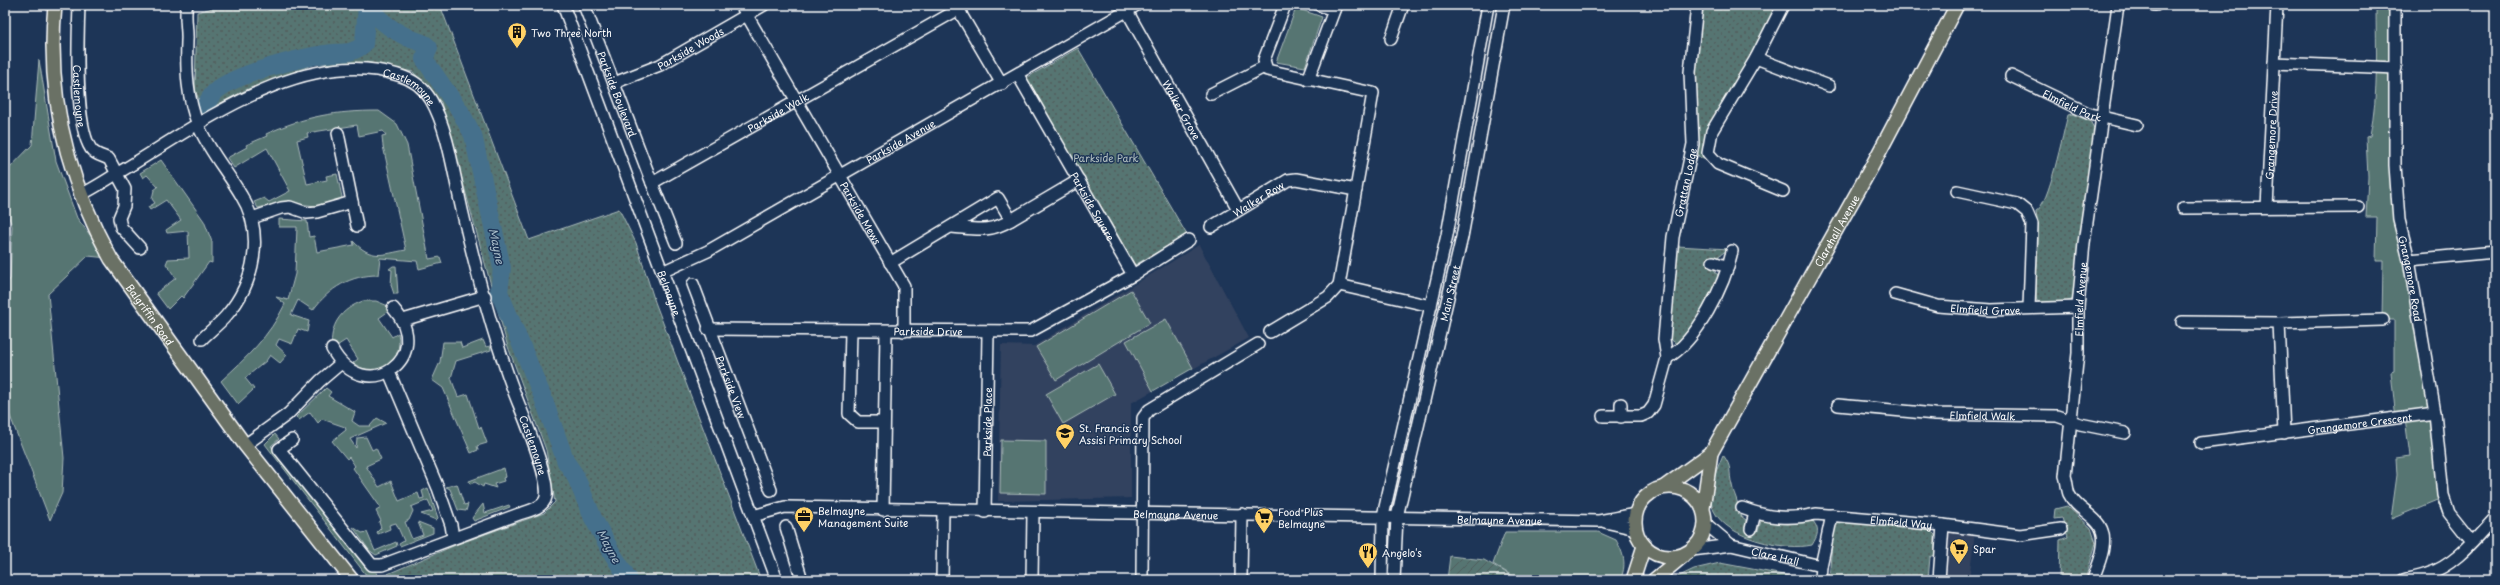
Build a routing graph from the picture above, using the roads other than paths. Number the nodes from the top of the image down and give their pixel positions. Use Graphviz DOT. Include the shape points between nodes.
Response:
graph roads {
  1 [pos="55,5"];
  2 [pos="78,5"];
  3 [pos="187,5"];
  4 [pos="563,5"];
  5 [pos="584,5"];
  6 [pos="764,5"];
  7 [pos="1285,5"];
  8 [pos="1319,5"];
  9 [pos="1404,5"];
  10 [pos="1488,5"];
  11 [pos="1504,5"];
  12 [pos="1697,5"];
  13 [pos="1783,5"];
  14 [pos="1956,5"];
  15 [pos="2118,5"];
  16 [pos="2277,5"];
  17 [pos="2395,5"];
  18 [pos="959,7"];
  19 [pos="1132,8"];
  20 [pos="1335,8"];
  21 [pos="744,10"];
  22 [pos="1391,39"];
  23 [pos="1756,58"];
  24 [pos="2274,63"];
  25 [pos="1264,67"];
  26 [pos="2396,68"];
  27 [pos="1018,75"];
  28 [pos="2011,76"];
  29 [pos="1308,80"];
  30 [pos="614,83"];
  31 [pos="1002,84"];
  32 [pos="1830,86"];
  33 [pos="1211,94"];
  34 [pos="796,100"];
  35 [pos="2102,118"];
  36 [pos="198,125"];
  37 [pos="2137,125"];
  38 [pos="338,134"];
  39 [pos="117,174"];
  40 [pos="840,174"];
  41 [pos="1079,180"];
  42 [pos="652,183"];
  43 [pos="1356,190"];
  44 [pos="1783,191"];
  45 [pos="1957,191"];
  46 [pos="80,195"];
  47 [pos="352,202"];
  48 [pos="2267,207"];
  49 [pos="2358,207"];
  50 [pos="2183,208"];
  51 [pos="1238,209"];
  52 [pos="252,218"];
  53 [pos="1011,220"];
  54 [pos="357,226"];
  55 [pos="952,227"];
  56 [pos="1211,227"];
  57 [pos="1189,240"];
  58 [pos="676,243"];
  59 [pos="140,248"];
  60 [pos="1732,251"];
  61 [pos="2495,252"];
  62 [pos="2408,260"];
  63 [pos="1713,262"];
  64 [pos="890,263"];
  65 [pos="1728,267"];
  66 [pos="662,272"];
  67 [pos="1133,275"];
  68 [pos="693,284"];
  69 [pos="1339,285"];
  70 [pos="1895,294"];
  71 [pos="485,296"];
  72 [pos="1431,306"];
  73 [pos="2078,307"];
  74 [pos="393,308"];
  75 [pos="2029,308"];
  76 [pos="403,320"];
  77 [pos="2383,320"];
  78 [pos="2182,322"];
  79 [pos="2279,323"];
  80 [pos="708,328"];
  81 [pos="851,331"];
  82 [pos="886,331"];
  83 [pos="904,331"];
  84 [pos="1270,332"];
  85 [pos="988,333"];
  86 [pos="202,339"];
  87 [pos="1258,344"];
  88 [pos="332,349"];
  89 [pos="1667,358"];
  90 [pos="340,364"];
  91 [pos="389,372"];
  92 [pos="1621,404"];
  93 [pos="1838,405"];
  94 [pos="2434,413"];
  95 [pos="1603,416"];
  96 [pos="1621,417"];
  97 [pos="2071,421"];
  98 [pos="884,422"];
  99 [pos="2284,433"];
  100 [pos="2125,434"];
  101 [pos="292,440"];
  102 [pos="2201,443"];
  103 [pos="245,445"];
  104 [pos="1711,452"];
  105 [pos="1664,488"];
  106 [pos="771,490"];
  107 [pos="1703,508"];
  108 [pos="1742,508"];
  109 [pos="883,510"];
  110 [pos="943,512"];
  111 [pos="985,512"];
  112 [pos="1033,513"];
  113 [pos="1143,513"];
  114 [pos="1755,513"];
  115 [pos="1242,514"];
  116 [pos="1636,514"];
  117 [pos="1832,515"];
  118 [pos="754,516"];
  119 [pos="1383,516"];
  120 [pos="1397,517"];
  121 [pos="2495,518"];
  122 [pos="1599,521"];
  123 [pos="1706,524"];
  124 [pos="1943,525"];
  125 [pos="786,527"];
  126 [pos="1636,529"];
  127 [pos="1751,529"];
  128 [pos="2061,530"];
  129 [pos="453,537"];
  130 [pos="2472,542"];
  131 [pos="1731,545"];
  132 [pos="1644,546"];
  133 [pos="1688,553"];
  134 [pos="1821,566"];
  135 [pos="2429,577"];
  136 [pos="352,580"];
  137 [pos="778,580"];
  138 [pos="802,580"];
  139 [pos="942,580"];
  140 [pos="1032,580"];
  141 [pos="1142,580"];
  142 [pos="1241,580"];
  143 [pos="1382,580"];
  144 [pos="1394,580"];
  145 [pos="1633,580"];
  146 [pos="1654,580"];
  147 [pos="1820,580"];
  148 [pos="1939,580"];
  149 [pos="2093,580"];
  150 [pos="2403,580"];
  1 -- 46 [label="main road, Balgriffin Road" via="52,41 56,102 65,152"];
  2 -- 39 [label="street, Castlemoyne" via="78,71 84,128 90,148 96,154 109,159"];
  3 -- 36 [label="street" via="188,96"];
  4 -- 66 [label="street, Belmayne"];
  5 -- 30 [label="street, Parkside Boulevard"];
  6 -- 21 [label="street, Parkside Woods"];
  7 -- 25 [label="street" via="1264,60"];
  8 -- 20 [label="street"];
  9 -- 22 [label="street"];
  10 -- 72 [label="street, Main Street" via="1461,165"];
  11 -- 120 [label="street, Main Street" via="1463,230"];
  12 -- 89 [label="street, Grattan Lodge" via="1690,72 1693,144 1673,237 1664,339"];
  13 -- 23 [label="street, Grattan Lodge"];
  14 -- 104 [label="main road, Clarehall Avenue" via="1872,166"];
  15 -- 35 [label="street, Elmfield Avenue"];
  16 -- 24 [label="street, Grangemore Drive"];
  17 -- 26 [label="street, Grangemore Road"];
  18 -- 31 [label="street"];
  18 -- 34 [label="street, Parkside Walk"];
  19 -- 27 [label="street, Parkside Avenue"];
  19 -- 51 [label="street, Walker Grove"];
  20 -- 29 [label="street"];
  21 -- 30 [label="street, Parkside Woods" via="660,65"];
  21 -- 34 [label="street, Parkside Mews"];
  23 -- 32 [label="street"];
  23 -- 44 [label="street, Grattan Lodge" via="1712,131 1708,153 1718,164"];
  24 -- 26 [label="street"];
  24 -- 48 [label="street, Grangemore Drive"];
  25 -- 29 [label="street" via="1270,72"];
  25 -- 33 [label="street"];
  26 -- 62 [label="street, Grangemore Road" via="2396,173 2399,220"];
  27 -- 31 [label="street, Parkside Avenue"];
  27 -- 41 [label="street, Parkside Square"];
  28 -- 35 [label="street, Elmfield Park"];
  29 -- 43 [label="street" via="1373,93"];
  30 -- 42 [label="street, Parkside Boulevard"];
  31 -- 40 [label="street, Parkside Avenue"];
  34 -- 40 [label="street, Parkside Mews"];
  34 -- 42 [label="street, Parkside Walk"];
  35 -- 37 [label="street, Elmfield Park"];
  35 -- 73 [label="street, Elmfield Avenue" via="2084,243"];
  36 -- 39 [label="street, Castlemoyne"];
  36 -- 52 [label="street" via="208,146 242,196"];
  36 -- 71 [label="street, Castlemoyne" via="256,94 311,74 334,70 376,70 398,75 416,83 431,100 440,121"];
  38 -- 47 [label="street"];
  39 -- 46 [label="street, Castlemoyne"];
  39 -- 59 [label="street, Castlemoyne" via="125,189 121,227"];
  40 -- 64 [label="street, Parkside Mews"];
  40 -- 66 [label="street, Parkside Avenue" via="708,251"];
  41 -- 53 [label="street"];
  41 -- 67 [label="street, Parkside Square"];
  42 -- 58 [label="street"];
  43 -- 51 [label="street, Walker Row" via="1296,179 1288,180"];
  43 -- 69 [label="street"];
  45 -- 75 [label="street" via="2017,204 2027,212 2032,224"];
  46 -- 103 [label="main road, Balgriffin Road" via="94,229 111,259"];
  47 -- 52 [label="street" via="312,212 281,208"];
  47 -- 54 [label="street"];
  48 -- 49 [label="street"];
  48 -- 50 [label="street"];
  51 -- 56 [label="street, Walker Row"];
  52 -- 86 [label="street" via="254,261 250,276 226,316"];
  53 -- 55 [label="street" via="996,229"];
  53 -- 55 [label="street" via="998,198"];
  55 -- 64 [label="street"];
  57 -- 67 [label="street, Parkside Drive"];
  60 -- 65 [label="street"];
  61 -- 62 [label="street"];
  62 -- 94 [label="street, Grangemore Road"];
  63 -- 65 [label="street"];
  64 -- 83 [label="street, Parkside Mews" via="904,286"];
  65 -- 89 [label="street" via="1723,283 1691,336 1676,353"];
  66 -- 118 [label="street, Belmayne"];
  67 -- 85 [label="street, Parkside Drive" via="1031,331"];
  68 -- 80 [label="street, Parkside View"];
  69 -- 72 [label="street"];
  69 -- 84 [label="street" via="1328,297"];
  70 -- 75 [label="street, Elmfield Grove" via="1938,306 1991,310"];
  71 -- 76 [label="street"];
  71 -- 129 [label="street, Castlemoyne" via="507,373 535,449 545,483 546,498 544,503 537,507"];
  72 -- 119 [label="street, Main Street"];
  73 -- 75 [label="street, Elmfield Grove"];
  73 -- 97 [label="street, Elmfield Avenue" via="2078,353"];
  74 -- 76 [label="street"];
  76 -- 91 [label="street" via="408,336 406,349 401,360"];
  77 -- 79 [label="street"];
  78 -- 79 [label="street"];
  79 -- 99 [label="street"];
  80 -- 81 [label="street, Parkside Drive"];
  80 -- 106 [label="street, Parkside View"];
  81 -- 82 [label="street, Parkside Drive"];
  81 -- 98 [label="street" via="849,414 858,422"];
  82 -- 83 [label="street, Parkside Drive"];
  82 -- 98 [label="street"];
  83 -- 85 [label="street, Parkside Drive"];
  85 -- 111 [label="street, Parkside Place"];
  87 -- 113 [label="street" via="1149,410 1143,418"];
  88 -- 90 [label="street"];
  89 -- 96 [label="street, Grattan Lodge" via="1660,389 1651,409 1641,416"];
  90 -- 91 [label="street" via="356,374 368,377"];
  90 -- 103 [label="street" via="288,414"];
  91 -- 129 [label="street" via="438,488 452,525"];
  92 -- 96 [label="street"];
  93 -- 97 [label="street, Elmfield Walk" via="1935,414 2057,416"];
  94 -- 99 [label="street, Grangemore Crescent"];
  94 -- 130 [label="street, Grangemore Road" via="2443,495 2449,513"];
  95 -- 96 [label="street, Grattan Lodge"];
  97 -- 100 [label="street, Elmfield Walk"];
  97 -- 149 [label="street, Elmfield Avenue" via="2065,476 2069,494 2099,522 2102,535 2103,546"];
  98 -- 109 [label="street"];
  99 -- 102 [label="street, Grangemore Crescent"];
  101 -- 129 [label="street, Castlemoyne" via="279,450 372,565 382,565"];
  103 -- 136 [label="main road, Balgriffin Road"];
  104 -- 105 [label="main road, Clarehall Avenue"];
  104 -- 107 [label="main road, Clarehall Avenue"];
  105 -- 107 [label="main road" via="1685,490 1695,496"];
  105 -- 116 [label="main road" via="1648,495"];
  107 -- 123 [label="main road"];
  108 -- 114 [label="street, Elmfield Way"];
  109 -- 110 [label="street, Belmayne Avenue"];
  109 -- 118 [label="street, Belmayne Avenue" via="785,507"];
  110 -- 111 [label="street, Belmayne Avenue"];
  110 -- 139 [label="street"];
  111 -- 112 [label="street, Belmayne Avenue"];
  112 -- 113 [label="street, Belmayne Avenue"];
  112 -- 140 [label="street"];
  113 -- 115 [label="street, Belmayne Avenue"];
  113 -- 141 [label="street"];
  114 -- 117 [label="street, Elmfield Way" via="1796,519 1816,514"];
  114 -- 127 [label="street"];
  115 -- 119 [label="street, Belmayne Avenue"];
  115 -- 142 [label="street"];
  116 -- 122 [label="street, Belmayne Avenue"];
  116 -- 126 [label="main road"];
  117 -- 124 [label="street, Elmfield Way"];
  117 -- 134 [label="street"];
  118 -- 137 [label="street, Belmayne"];
  119 -- 120 [label="street, Belmayne Avenue"];
  119 -- 143 [label="street, Main Street"];
  120 -- 122 [label="street, Belmayne Avenue"];
  120 -- 144 [label="street, Main Street"];
  121 -- 130 [label="street"];
  122 -- 126 [label="street, Belmayne Avenue"];
  123 -- 131 [label="street, Clare Hall"];
  123 -- 133 [label="main road" via="1704,534"];
  124 -- 128 [label="street, Elmfield Way" via="2020,535"];
  124 -- 148 [label="street"];
  125 -- 138 [label="street"];
  126 -- 132 [label="main road"];
  130 -- 135 [label="street"];
  131 -- 133 [label="street, Clare Hall"];
  131 -- 134 [label="street, Clare Hall"];
  132 -- 133 [label="main road" via="1661,557"];
  132 -- 145 [label="main road"];
  133 -- 146 [label="main road"];
  134 -- 147 [label="street"];
  135 -- 150 [label="street"];
}
